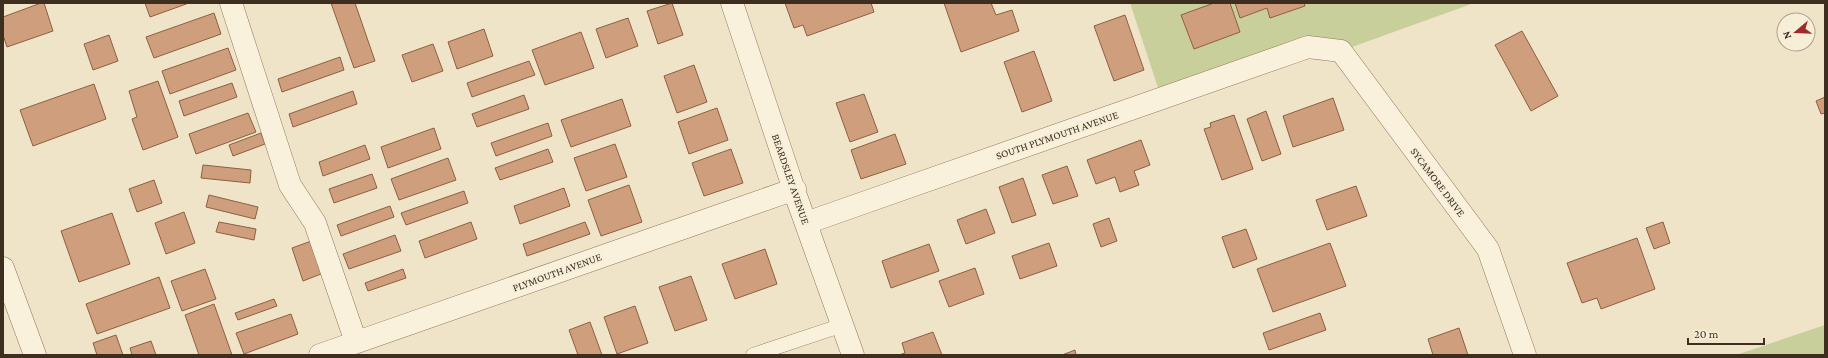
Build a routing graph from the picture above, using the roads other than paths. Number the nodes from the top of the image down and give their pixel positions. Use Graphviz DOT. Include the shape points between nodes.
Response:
graph roads {
  1 [pos="231,3"];
  2 [pos="732,3"];
  3 [pos="1308,47"];
  4 [pos="795,189"];
  5 [pos="806,223"];
  6 [pos="3,268"];
  7 [pos="842,325"];
  8 [pos="356,342"];
  9 [pos="32,354"];
  10 [pos="320,355"];
  11 [pos="753,355"];
  12 [pos="853,355"];
  13 [pos="1525,355"];
  1 -- 8 [label="street" via="290,185 315,223"];
  2 -- 4 [label="street, BEARDSLEY AVENUE"];
  3 -- 5 [label="street, SOUTH PLYMOUTH AVENUE"];
  3 -- 13 [label="street, SYCAMORE DRIVE" via="1341,51 1488,249"];
  4 -- 5 [label="street, BEARDSLEY AVENUE"];
  4 -- 8 [label="street, PLYMOUTH AVENUE"];
  5 -- 7 [label="street, BEARDSLEY AVENUE"];
  6 -- 9 [label="street"];
  7 -- 11 [label="lane"];
  7 -- 12 [label="street, BEARDSLEY AVENUE"];
  8 -- 10 [label="street, PLYMOUTH AVENUE"];
}
